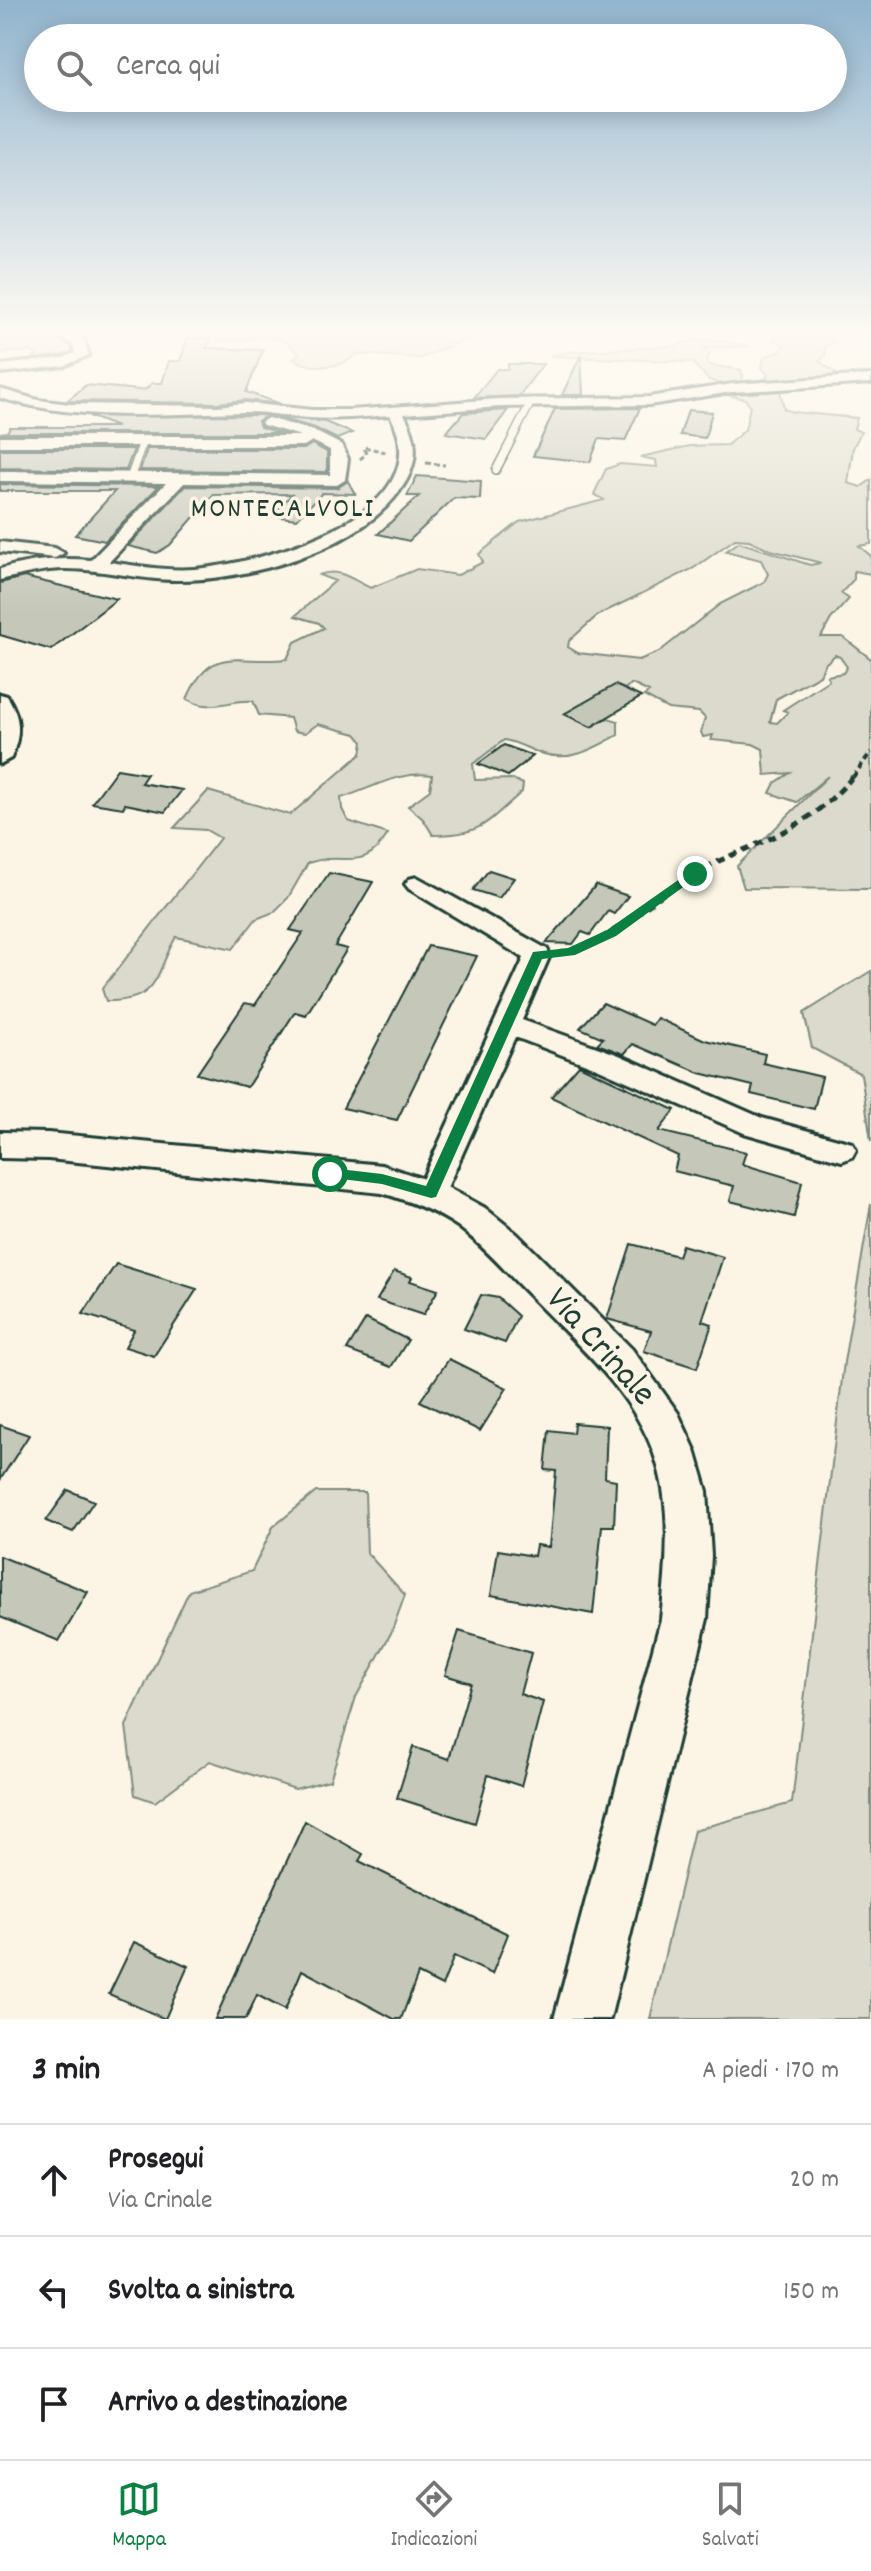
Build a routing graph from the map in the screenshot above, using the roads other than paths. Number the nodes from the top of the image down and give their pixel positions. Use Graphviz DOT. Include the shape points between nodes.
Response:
graph roads {
  1 [pos="196,427"];
  2 [pos="290,427"];
  3 [pos="403,427"];
  4 [pos="518,427"];
  5 [pos="324,440"];
  6 [pos="0,441"];
  7 [pos="143,442"];
  8 [pos="91,459"];
  9 [pos="183,460"];
  10 [pos="496,470"];
  11 [pos="0,476"];
  12 [pos="130,478"];
  13 [pos="0,547"];
  14 [pos="97,564"];
  15 [pos="0,575"];
  16 [pos="0,700"];
  17 [pos="0,758"];
  18 [pos="417,884"];
  19 [pos="507,1024"];
  20 [pos="0,1145"];
  21 [pos="842,1150"];
  22 [pos="431,1193"];
  23 [pos="582,2019"];
  1 -- 9 [label="street"];
  2 -- 5 [label="street"];
  3 -- 14 [label="street" via="410,457 406,473 383,502 348,530 211,574 172,575"];
  4 -- 10 [label="lane"];
  5 -- 9 [label="street"];
  5 -- 9 [label="street" via="340,453 337,480 217,479"];
  6 -- 8 [label="street"];
  7 -- 8 [label="street"];
  7 -- 9 [label="street"];
  7 -- 12 [label="lane"];
  8 -- 11 [label="street"];
  8 -- 12 [label="street"];
  9 -- 12 [label="street"];
  9 -- 14 [label="street" via="168,494"];
  13 -- 14 [label="street" via="76,555"];
  14 -- 15 [label="street" via="45,564"];
  16 -- 17 [label="street" via="10,722"];
  18 -- 19 [label="street" via="538,955"];
  19 -- 21 [label="street" via="754,1126"];
  19 -- 22 [label="street"];
  20 -- 22 [label="street, Via Crinale" via="382,1179"];
  22 -- 23 [label="street, Via Crinale" via="494,1235 627,1370 658,1413 686,1494 690,1564 684,1619"];
}
